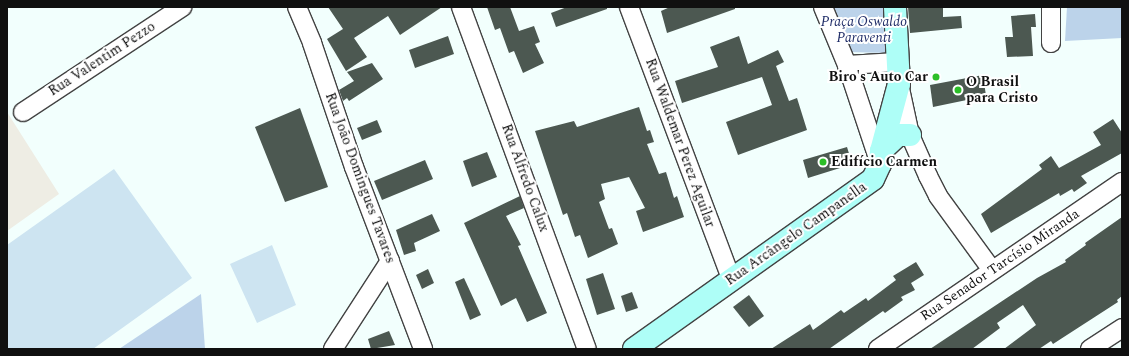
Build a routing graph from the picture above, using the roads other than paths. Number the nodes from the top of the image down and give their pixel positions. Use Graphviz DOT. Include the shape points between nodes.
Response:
graph roads {
  1 [pos="182,7"];
  2 [pos="297,7"];
  3 [pos="461,7"];
  4 [pos="629,7"];
  5 [pos="823,7"];
  6 [pos="895,7"];
  7 [pos="1052,7"];
  8 [pos="1051,43"];
  9 [pos="897,62"];
  10 [pos="847,65"];
  11 [pos="899,84"];
  12 [pos="22,112"];
  13 [pos="910,135"];
  14 [pos="881,157"];
  15 [pos="1122,182"];
  16 [pos="390,261"];
  17 [pos="992,270"];
  18 [pos="731,279"];
  19 [pos="1122,328"];
  20 [pos="333,349"];
  21 [pos="424,349"];
  22 [pos="587,349"];
  23 [pos="634,349"];
  24 [pos="878,349"];
  25 [pos="1090,349"];
  1 -- 12 [label="street, Rua Valentim Pezzo"];
  2 -- 16 [label="street, Rua João Domingues Tavares"];
  3 -- 22 [label="street, Rua Alfredo Calux"];
  4 -- 18 [label="street, Rua Waldemar Perez Aguilar"];
  5 -- 10 [label="street"];
  6 -- 9 [label="street, Rua Arcângelo Campanella"];
  7 -- 8 [label="street"];
  9 -- 10 [label="street"];
  9 -- 11 [label="street, Rua Arcângelo Campanella"];
  10 -- 14 [label="street"];
  11 -- 13 [label="street"];
  11 -- 14 [label="street, Rua Arcângelo Campanella"];
  13 -- 14 [label="street" via="898,135"];
  13 -- 17 [label="street" via="938,196"];
  14 -- 18 [label="street, Rua Arcângelo Campanella" via="868,185"];
  15 -- 17 [label="street, Rua Senador Tarcísio Miranda"];
  16 -- 20 [label="street"];
  16 -- 21 [label="street, Rua João Domingues Tavares"];
  17 -- 24 [label="street, Rua Senador Tarcísio Miranda"];
  18 -- 23 [label="street, Rua Arcângelo Campanella"];
  19 -- 25 [label="street"];
}
